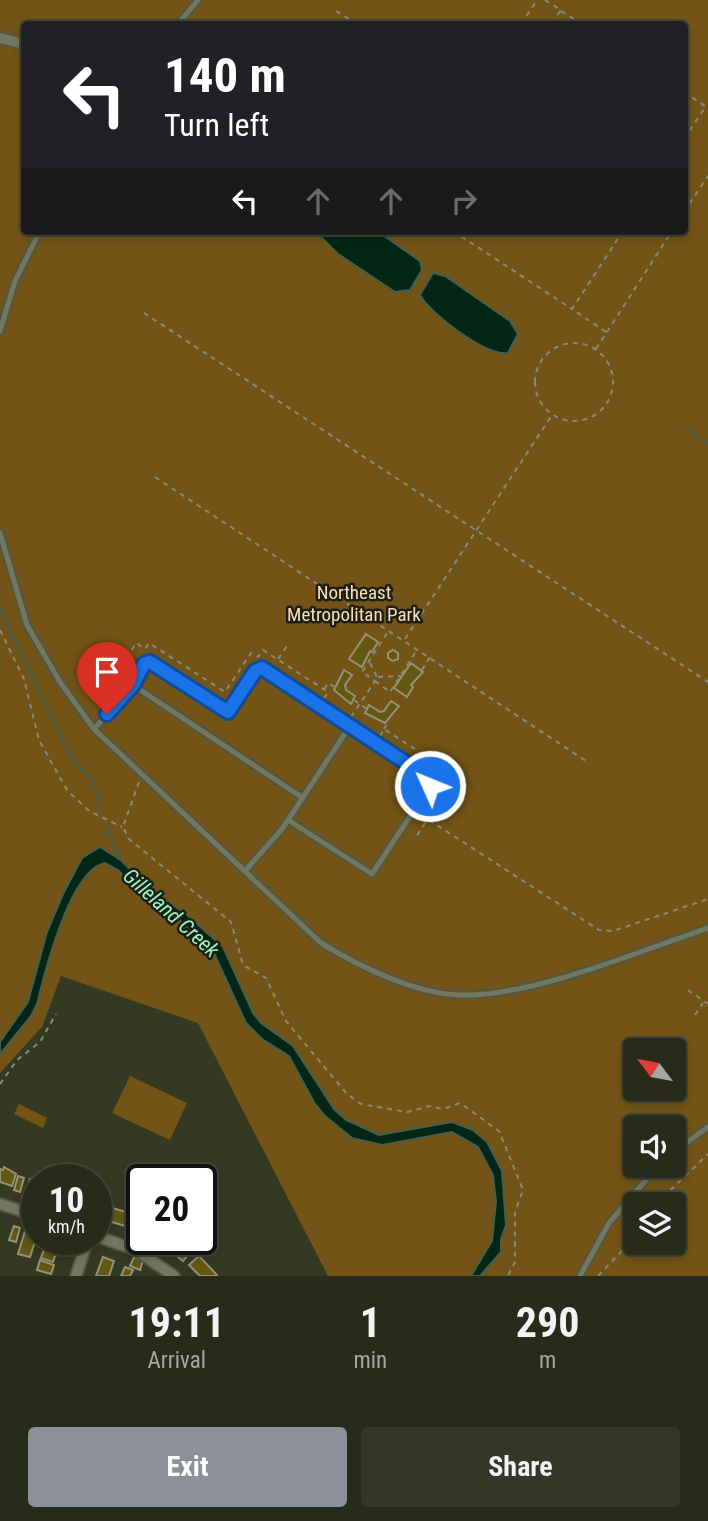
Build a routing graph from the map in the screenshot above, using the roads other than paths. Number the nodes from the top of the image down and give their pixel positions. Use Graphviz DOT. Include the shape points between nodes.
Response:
graph roads {
  1 [pos="198,0"];
  2 [pos="180,21"];
  3 [pos="0,38"];
  4 [pos="21,43"];
  5 [pos="38,235"];
  6 [pos="1,319"];
  7 [pos="0,331"];
  8 [pos="0,533"];
  9 [pos="133,685"];
  10 [pos="349,726"];
  11 [pos="94,729"];
  12 [pos="303,798"];
  13 [pos="288,820"];
  14 [pos="245,872"];
  15 [pos="708,928"];
  16 [pos="708,1127"];
  17 [pos="686,1143"];
  18 [pos="648,1178"];
  19 [pos="0,1204"];
  20 [pos="21,1211"];
  21 [pos="112,1242"];
  22 [pos="83,1255"];
  23 [pos="76,1276"];
  24 [pos="174,1276"];
  25 [pos="580,1276"];
  1 -- 2 [label="lane"];
  3 -- 4 [label="street"];
  5 -- 6 [label="lane"];
  6 -- 7 [label="lane"];
  8 -- 11 [label="lane" via="27,625"];
  9 -- 10 [label="lane" via="144,664 150,662 228,712 255,671 262,668"];
  9 -- 11 [label="lane"];
  9 -- 12 [label="lane"];
  10 -- 12 [label="lane"];
  10 -- 13 [label="lane" via="429,778 430,786 377,868 372,874"];
  11 -- 14 [label="lane"];
  12 -- 13 [label="lane"];
  13 -- 14 [label="lane"];
  14 -- 15 [label="lane" via="321,943 360,967 463,996 533,985"];
  16 -- 17 [label="lane"];
  18 -- 25 [label="lane" via="609,1223"];
  19 -- 20 [label="street"];
  21 -- 24 [label="street" via="136,1250"];
  22 -- 23 [label="street"];
}
